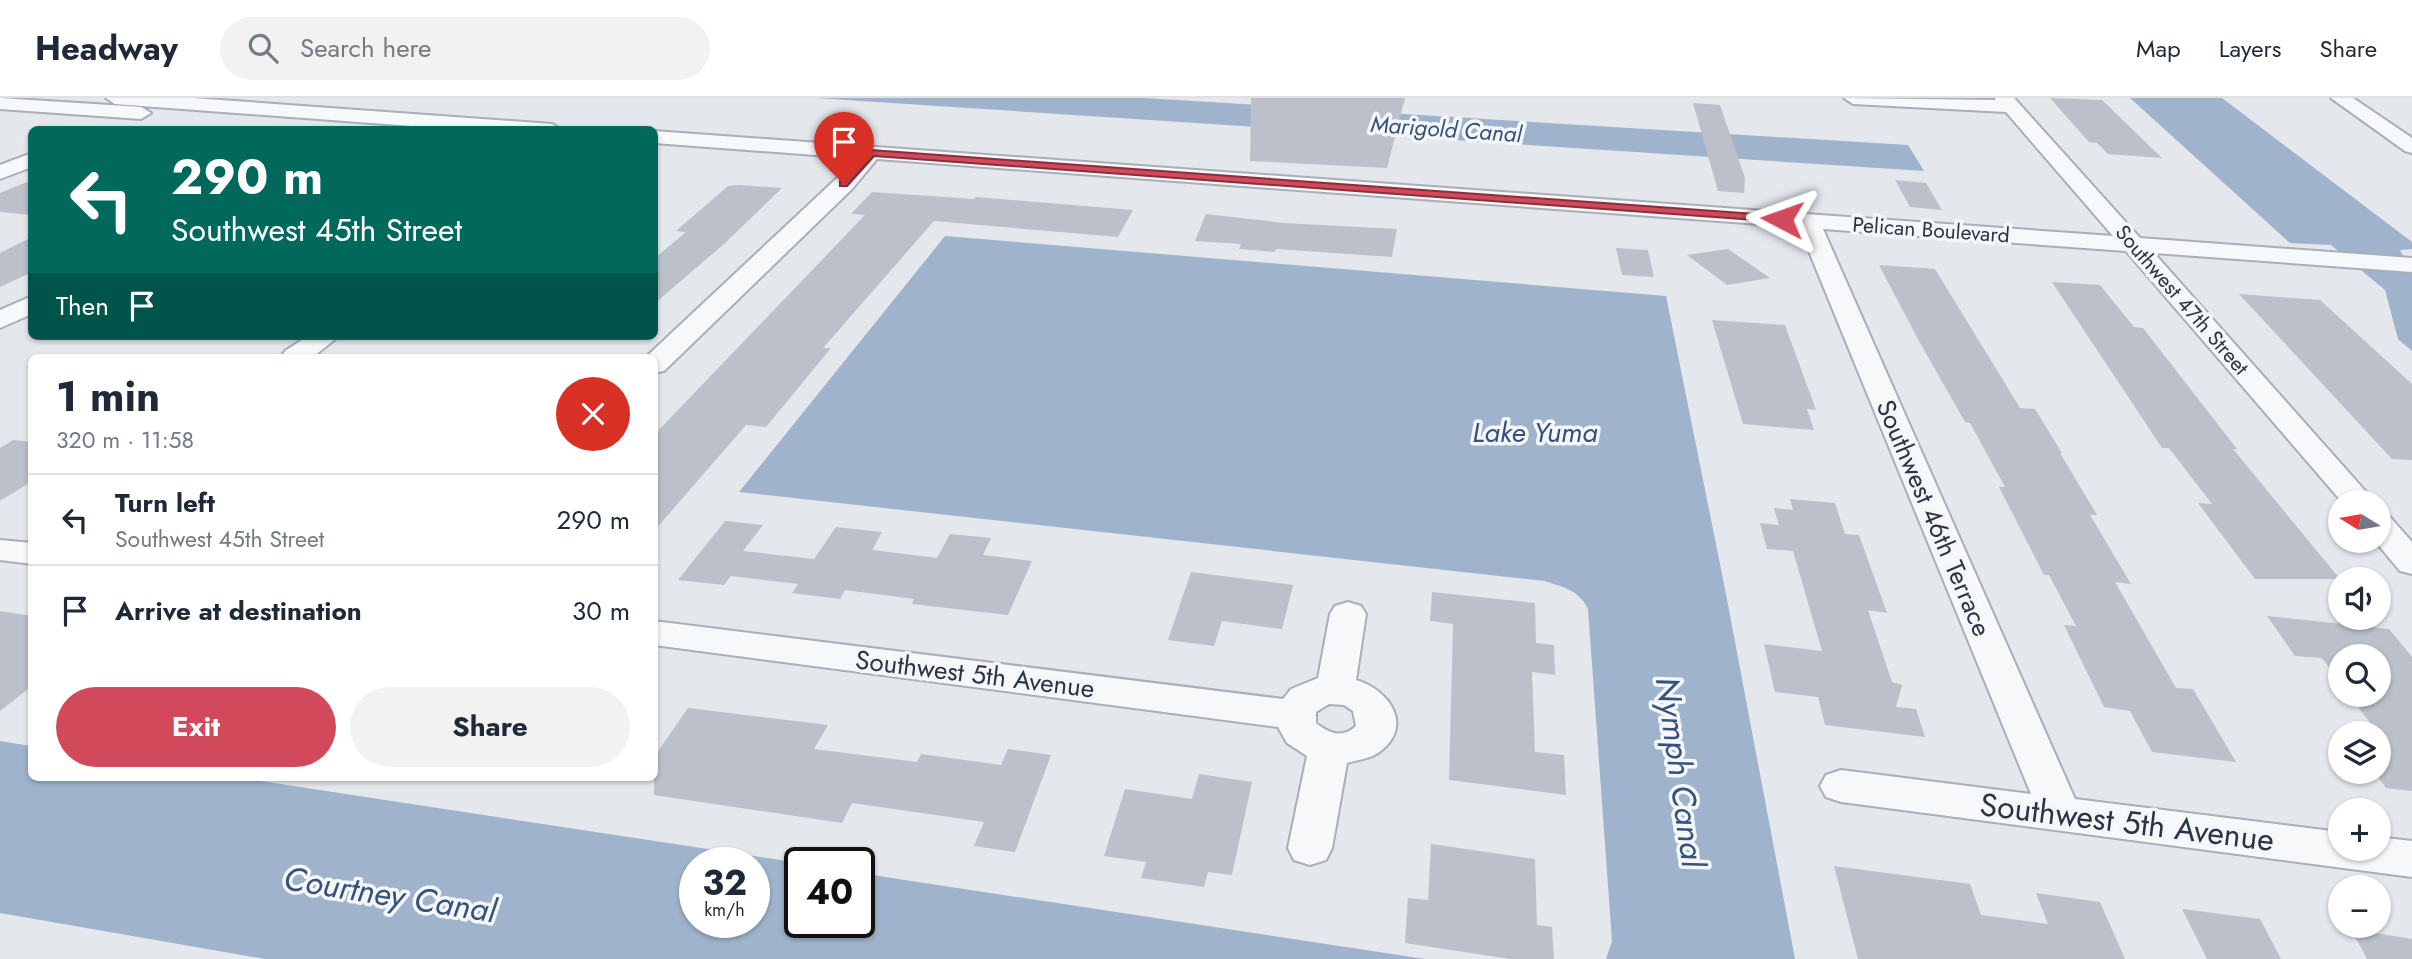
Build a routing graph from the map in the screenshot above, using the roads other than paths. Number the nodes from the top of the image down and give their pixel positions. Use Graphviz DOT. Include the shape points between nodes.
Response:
graph roads {
  1 [pos="115,98"];
  2 [pos="1853,98"];
  3 [pos="2340,98"];
  4 [pos="174,100"];
  5 [pos="0,103"];
  6 [pos="2008,103"];
  7 [pos="142,113"];
  8 [pos="388,118"];
  9 [pos="112,126"];
  10 [pos="309,126"];
  11 [pos="374,126"];
  12 [pos="497,126"];
  13 [pos="658,137"];
  14 [pos="2412,147"];
  15 [pos="658,151"];
  16 [pos="866,160"];
  17 [pos="28,161"];
  18 [pos="0,173"];
  19 [pos="1811,229"];
  20 [pos="2139,252"];
  21 [pos="2412,265"];
  22 [pos="2320,266"];
  23 [pos="2412,279"];
  24 [pos="28,306"];
  25 [pos="0,320"];
  26 [pos="320,340"];
  27 [pos="299,354"];
  28 [pos="658,361"];
  29 [pos="2348,490"];
  30 [pos="2391,539"];
  31 [pos="2412,563"];
  32 [pos="1348,614"];
  33 [pos="658,634"];
  34 [pos="1335,690"];
  35 [pos="1294,715"];
  36 [pos="1329,748"];
  37 [pos="1841,786"];
  38 [pos="2060,813"];
  39 [pos="1310,848"];
  40 [pos="2412,859"];
  1 -- 4 [label="street"];
  2 -- 6 [label="street"];
  3 -- 14 [label="street"];
  4 -- 7 [label="street"];
  4 -- 8 [label="street"];
  5 -- 7 [label="street"];
  6 -- 20 [label="street, Southwest 47th Street"];
  7 -- 9 [label="street"];
  7 -- 10 [label="street"];
  8 -- 11 [label="street"];
  8 -- 12 [label="street"];
  13 -- 16 [label="street, Pelican Boulevard"];
  15 -- 16 [label="street, Pelican Boulevard"];
  16 -- 19 [label="street, Pelican Boulevard"];
  16 -- 28 [label="street"];
  17 -- 18 [label="street"];
  19 -- 20 [label="street, Pelican Boulevard"];
  19 -- 38 [label="street, Southwest 46th Terrace"];
  20 -- 22 [label="street, Pelican Boulevard"];
  20 -- 29 [label="street, Southwest 47th Street"];
  21 -- 22 [label="street, Pelican Boulevard"];
  22 -- 23 [label="street, Pelican Boulevard"];
  24 -- 25 [label="street"];
  26 -- 27 [label="street"];
  30 -- 31 [label="street"];
  32 -- 34 [label="street"];
  33 -- 35 [label="street, Southwest 5th Avenue"];
  34 -- 35 [label="street" via="1304,699"];
  34 -- 36 [label="street" via="1361,697 1377,713 1378,723 1375,733 1357,747"];
  35 -- 36 [label="street" via="1307,739"];
  36 -- 39 [label="street"];
  37 -- 38 [label="street, Southwest 5th Avenue"];
  38 -- 40 [label="street, Southwest 5th Avenue"];
}
